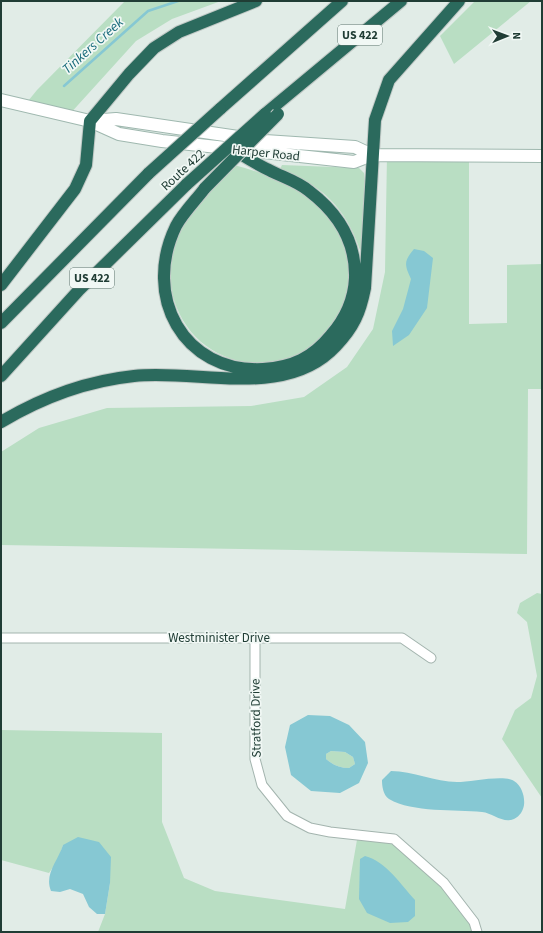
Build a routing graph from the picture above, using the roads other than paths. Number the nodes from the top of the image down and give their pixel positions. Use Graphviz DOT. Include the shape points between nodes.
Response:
graph roads {
  1 [pos="256,1"];
  2 [pos="342,1"];
  3 [pos="401,1"];
  4 [pos="459,1"];
  5 [pos="318,69"];
  6 [pos="1,100"];
  7 [pos="90,121"];
  8 [pos="196,130"];
  9 [pos="232,149"];
  10 [pos="372,155"];
  11 [pos="542,156"];
  12 [pos="1,285"];
  13 [pos="1,323"];
  14 [pos="1,376"];
  15 [pos="1,422"];
  16 [pos="1,638"];
  17 [pos="255,638"];
  18 [pos="431,658"];
  19 [pos="477,932"];
  1 -- 7 [label="highway" via="179,32 154,48"];
  2 -- 8 [label="highway, Route 422 / US 422, bridge"];
  3 -- 5 [label="highway, Route 422 / US 422"];
  4 -- 10 [label="highway" via="389,80 375,120"];
  5 -- 9 [label="highway, bridge" via="278,114 205,188 176,226 167,252 164,282 171,316 188,342 211,360 246,370 280,368 319,350 338,326 350,306 355,288 354,257 348,236 332,213 309,191"];
  5 -- 14 [label="highway, Route 422 / US 422, bridge" via="188,184 79,290"];
  6 -- 7 [label="street, Harper Road"];
  7 -- 8 [label="street, Harper Road" via="116,119"];
  7 -- 9 [label="street, Harper Road" via="119,134"];
  7 -- 12 [label="highway" via="86,165 75,189"];
  8 -- 10 [label="street, Harper Road" via="265,141 355,147"];
  8 -- 13 [label="highway, Route 422 / US 422, bridge" via="149,173"];
  9 -- 10 [label="street, Harper Road" via="354,162"];
  10 -- 11 [label="street, Harper Road"];
  10 -- 15 [label="highway" via="365,288 361,307 346,336 313,366 294,374 266,379 164,375 102,381 62,392 28,406"];
  16 -- 17 [label="street, Westminister Drive"];
  17 -- 18 [label="street, Westminister Drive" via="402,638"];
  17 -- 19 [label="street, Stratford Drive" via="256,759 262,785 287,816 310,828 394,839 444,883 474,922"];
}
